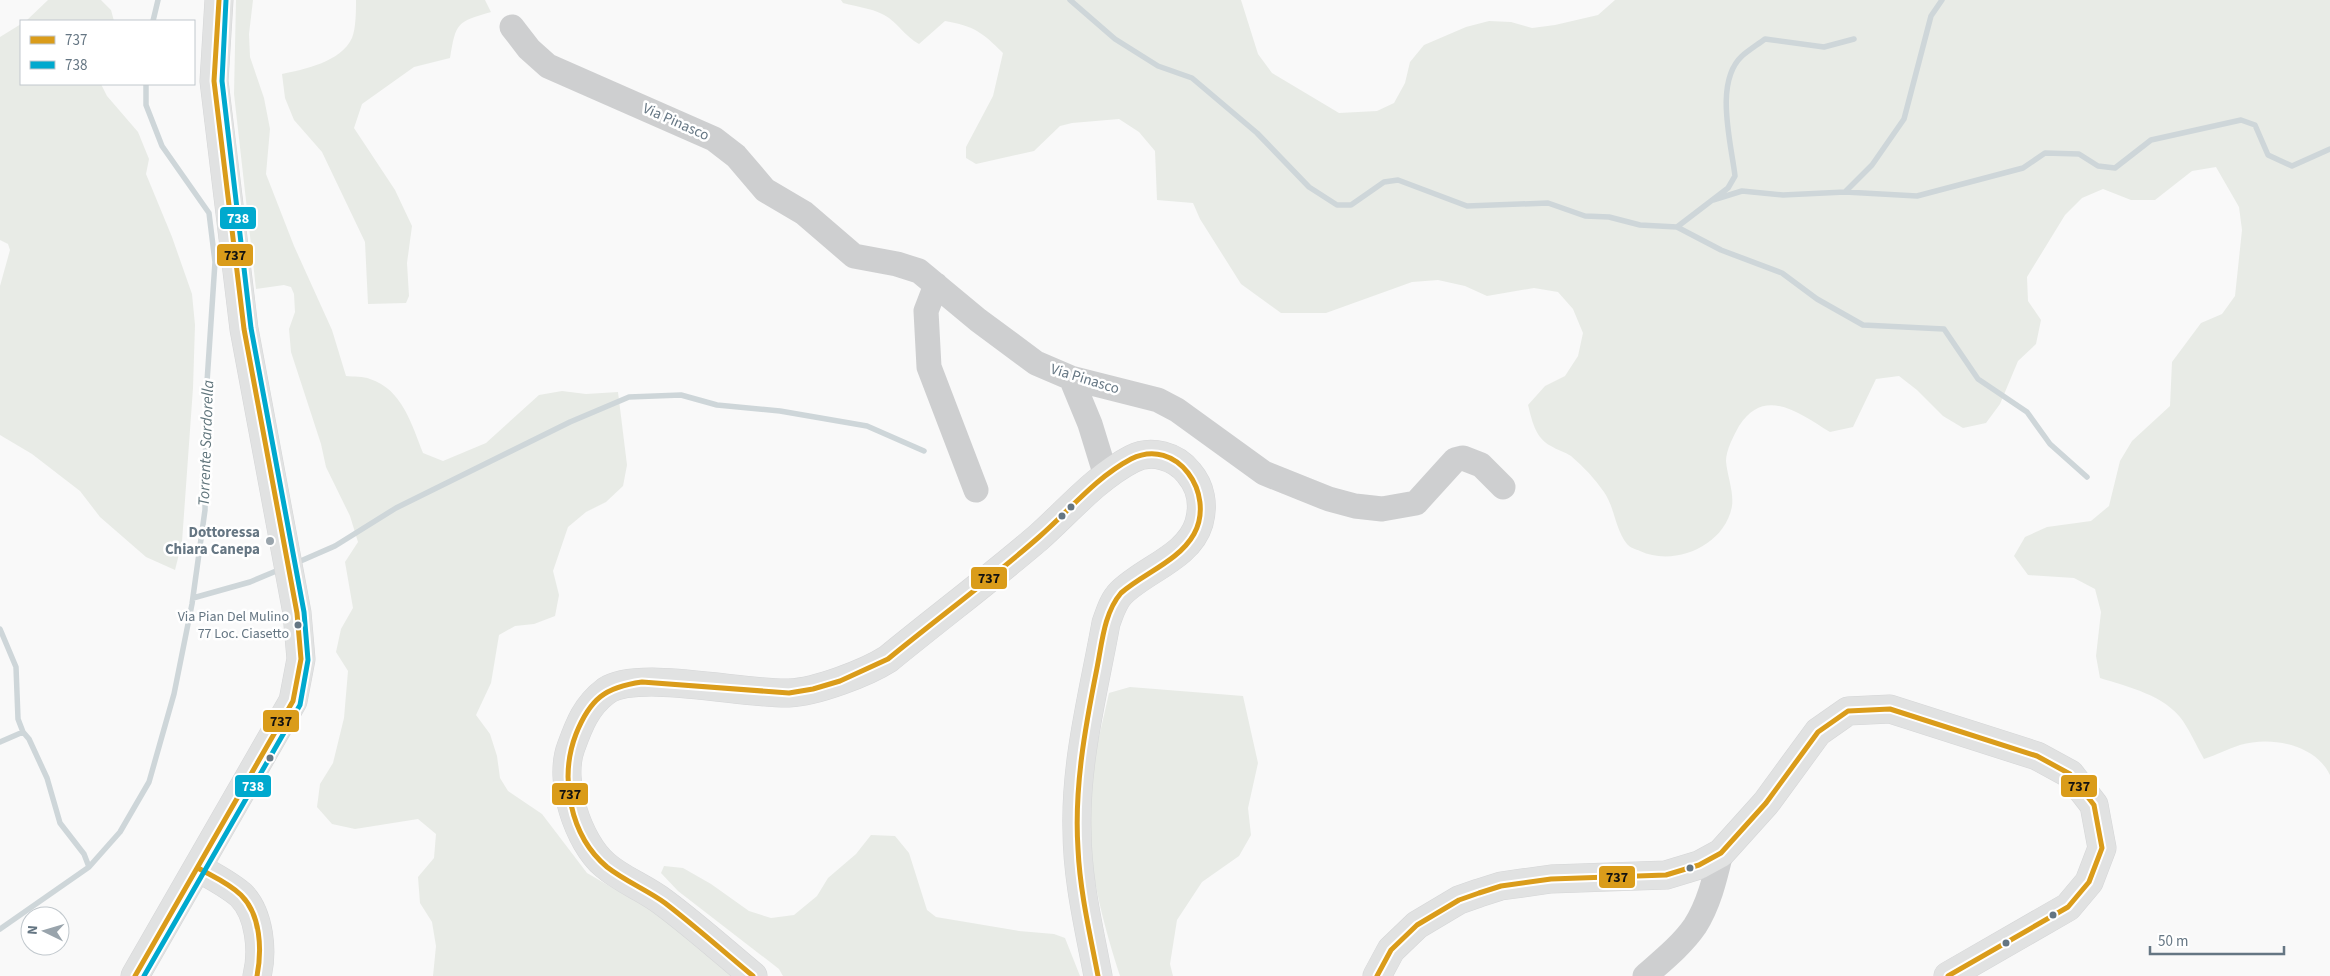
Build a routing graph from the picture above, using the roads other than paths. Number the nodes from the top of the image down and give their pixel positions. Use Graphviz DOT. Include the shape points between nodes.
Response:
graph roads {
  1 [pos="213,4"];
  2 [pos="512,27"];
  3 [pos="936,285"];
  4 [pos="1071,378"];
  5 [pos="1106,476"];
  6 [pos="1504,487"];
  7 [pos="976,490"];
  8 [pos="1721,853"];
  9 [pos="198,868"];
  10 [pos="135,976"];
  11 [pos="257,976"];
  12 [pos="753,976"];
  13 [pos="1098,976"];
  14 [pos="1377,976"];
  15 [pos="1645,976"];
  16 [pos="1948,976"];
  1 -- 9 [label="main road" via="214,81 244,329 297,613 300,659 293,701"];
  2 -- 3 [label="street, Via Pinasco" via="548,66 714,138 736,156 765,190 804,213 854,256 919,271"];
  3 -- 4 [label="street, Via Pinasco" via="1036,363"];
  3 -- 7 [label="street" via="926,312 929,367"];
  4 -- 5 [label="street"];
  4 -- 6 [label="street, Via Pinasco" via="1158,400 1177,410 1264,473 1355,506 1382,508 1416,503 1455,460 1463,458 1481,465"];
  5 -- 12 [label="main road" via="1037,538 888,659 872,668 790,693 641,681 607,691 583,715 568,754 568,794 584,837 605,865 662,901"];
  5 -- 13 [label="main road" via="1133,458 1149,454 1166,456 1186,468 1196,481 1202,510 1194,534 1179,550 1121,593 1106,623 1081,769 1076,828 1080,874"];
  8 -- 14 [label="main road" via="1699,865 1666,875 1550,879 1501,886 1459,900 1417,925 1391,950"];
  8 -- 15 [label="street" via="1708,899 1694,927"];
  8 -- 16 [label="main road" via="1766,803 1818,732 1848,711 1890,709 2037,756 2070,774 2094,805 2102,848 2089,882 2068,907"];
  9 -- 10 [label="main road"];
  9 -- 11 [label="main road" via="222,880 242,897 250,911 258,926 260,963"];
}
